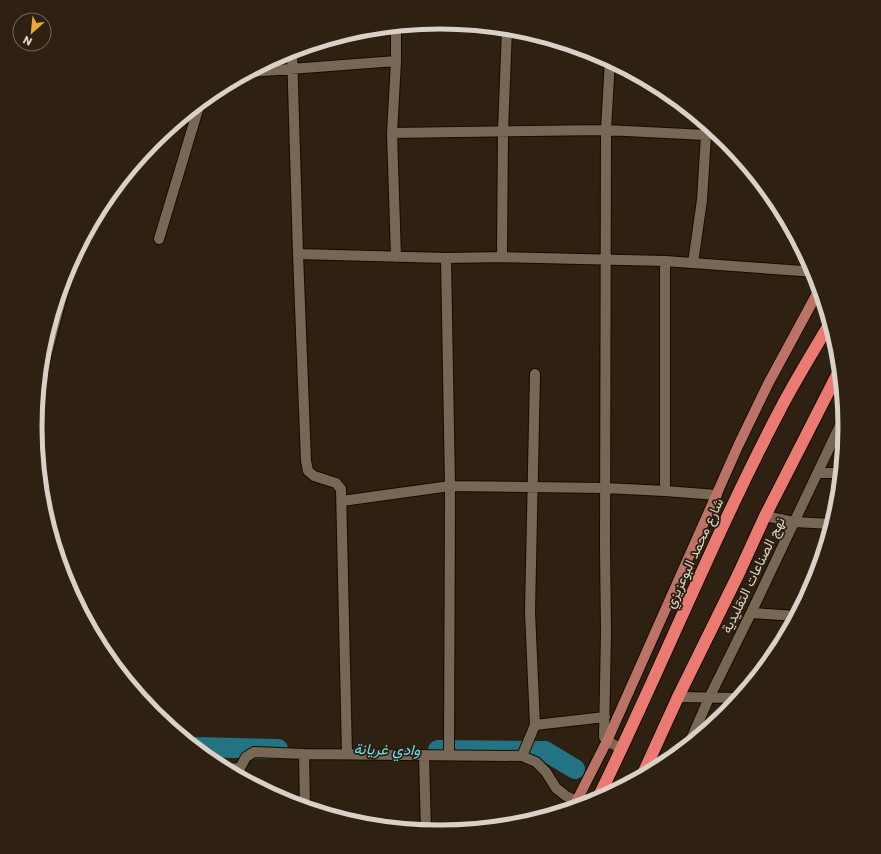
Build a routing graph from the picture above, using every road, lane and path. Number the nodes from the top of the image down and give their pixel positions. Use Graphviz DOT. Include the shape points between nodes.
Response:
graph roads {
  1 [pos="396,31"];
  2 [pos="507,35"];
  3 [pos="292,57"];
  4 [pos="396,61"];
  5 [pos="610,67"];
  6 [pos="293,69"];
  7 [pos="262,71"];
  8 [pos="197,111"];
  9 [pos="503,130"];
  10 [pos="606,130"];
  11 [pos="392,133"];
  12 [pos="706,135"];
  13 [pos="710,135"];
  14 [pos="159,239"];
  15 [pos="298,254"];
  16 [pos="396,257"];
  17 [pos="502,257"];
  18 [pos="446,258"];
  19 [pos="606,260"];
  20 [pos="665,261"];
  21 [pos="693,263"];
  22 [pos="806,271"];
  23 [pos="816,296"];
  24 [pos="826,329"];
  25 [pos="535,374"];
  26 [pos="835,378"];
  27 [pos="838,431"];
  28 [pos="818,473"];
  29 [pos="836,473"];
  30 [pos="450,486"];
  31 [pos="533,486"];
  32 [pos="605,488"];
  33 [pos="665,491"];
  34 [pos="717,495"];
  35 [pos="342,501"];
  36 [pos="765,516"];
  37 [pos="794,522"];
  38 [pos="827,524"];
  39 [pos="751,613"];
  40 [pos="790,616"];
  41 [pos="678,697"];
  42 [pos="709,698"];
  43 [pos="731,698"];
  44 [pos="605,717"];
  45 [pos="535,725"];
  46 [pos="693,734"];
  47 [pos="607,741"];
  48 [pos="622,750"];
  49 [pos="304,754"];
  50 [pos="347,754"];
  51 [pos="424,755"];
  52 [pos="449,755"];
  53 [pos="522,756"];
  54 [pos="646,768"];
  55 [pos="240,772"];
  56 [pos="601,791"];
  57 [pos="305,801"];
  58 [pos="577,801"];
  59 [pos="573,802"];
  60 [pos="426,824"];
  1 -- 4 [label="street"];
  2 -- 9 [label="street"];
  3 -- 6 [label="street"];
  4 -- 6 [label="street"];
  4 -- 11 [label="street"];
  5 -- 10 [label="street"];
  6 -- 7 [label="street"];
  6 -- 15 [label="street"];
  8 -- 14 [label="street"];
  9 -- 10 [label="street"];
  9 -- 11 [label="street"];
  9 -- 17 [label="street"];
  10 -- 12 [label="street"];
  10 -- 19 [label="street"];
  11 -- 16 [label="street"];
  12 -- 13 [label="street"];
  12 -- 21 [label="street" via="702,200"];
  15 -- 16 [label="street"];
  15 -- 35 [label="street" via="306,461 308,470 314,476 336,483 341,490"];
  16 -- 18 [label="street"];
  17 -- 18 [label="street"];
  17 -- 19 [label="street"];
  18 -- 30 [label="street"];
  19 -- 20 [label="street"];
  19 -- 32 [label="street"];
  20 -- 21 [label="street"];
  20 -- 33 [label="street"];
  21 -- 22 [label="street"];
  23 -- 34 [label="main road" via="768,384"];
  24 -- 48 [label="highway, شارع محمد البوعزيزي" via="784,403 737,497"];
  25 -- 31 [label="street"];
  26 -- 36 [label="highway"];
  27 -- 28 [label="street, نهج الصناعات التقليدية"];
  28 -- 29 [label="street"];
  28 -- 37 [label="street, نهج الصناعات التقليدية"];
  30 -- 31 [label="street"];
  30 -- 35 [label="street"];
  30 -- 52 [label="street"];
  31 -- 32 [label="street"];
  31 -- 45 [label="street" via="530,612"];
  32 -- 33 [label="street"];
  32 -- 44 [label="street"];
  33 -- 34 [label="street"];
  34 -- 47 [label="main road"];
  35 -- 50 [label="street"];
  36 -- 37 [label="street"];
  36 -- 41 [label="highway"];
  37 -- 38 [label="street"];
  37 -- 39 [label="street, نهج الصناعات التقليدية"];
  39 -- 40 [label="street"];
  39 -- 42 [label="street, نهج الصناعات التقليدية"];
  41 -- 42 [label="street"];
  41 -- 54 [label="highway"];
  42 -- 43 [label="street"];
  42 -- 46 [label="street, نهج الصناعات التقليدية"];
  44 -- 45 [label="street"];
  44 -- 47 [label="street" via="604,737"];
  45 -- 53 [label="street"];
  47 -- 48 [label="street"];
  47 -- 58 [label="main road"];
  48 -- 56 [label="highway, شارع محمد البوعزيزي"];
  49 -- 50 [label="street"];
  49 -- 55 [label="street" via="254,752 246,757"];
  49 -- 57 [label="street"];
  50 -- 51 [label="street"];
  51 -- 52 [label="street"];
  51 -- 60 [label="street"];
  52 -- 53 [label="street"];
  53 -- 59 [label="street" via="536,762 556,788"];
}
